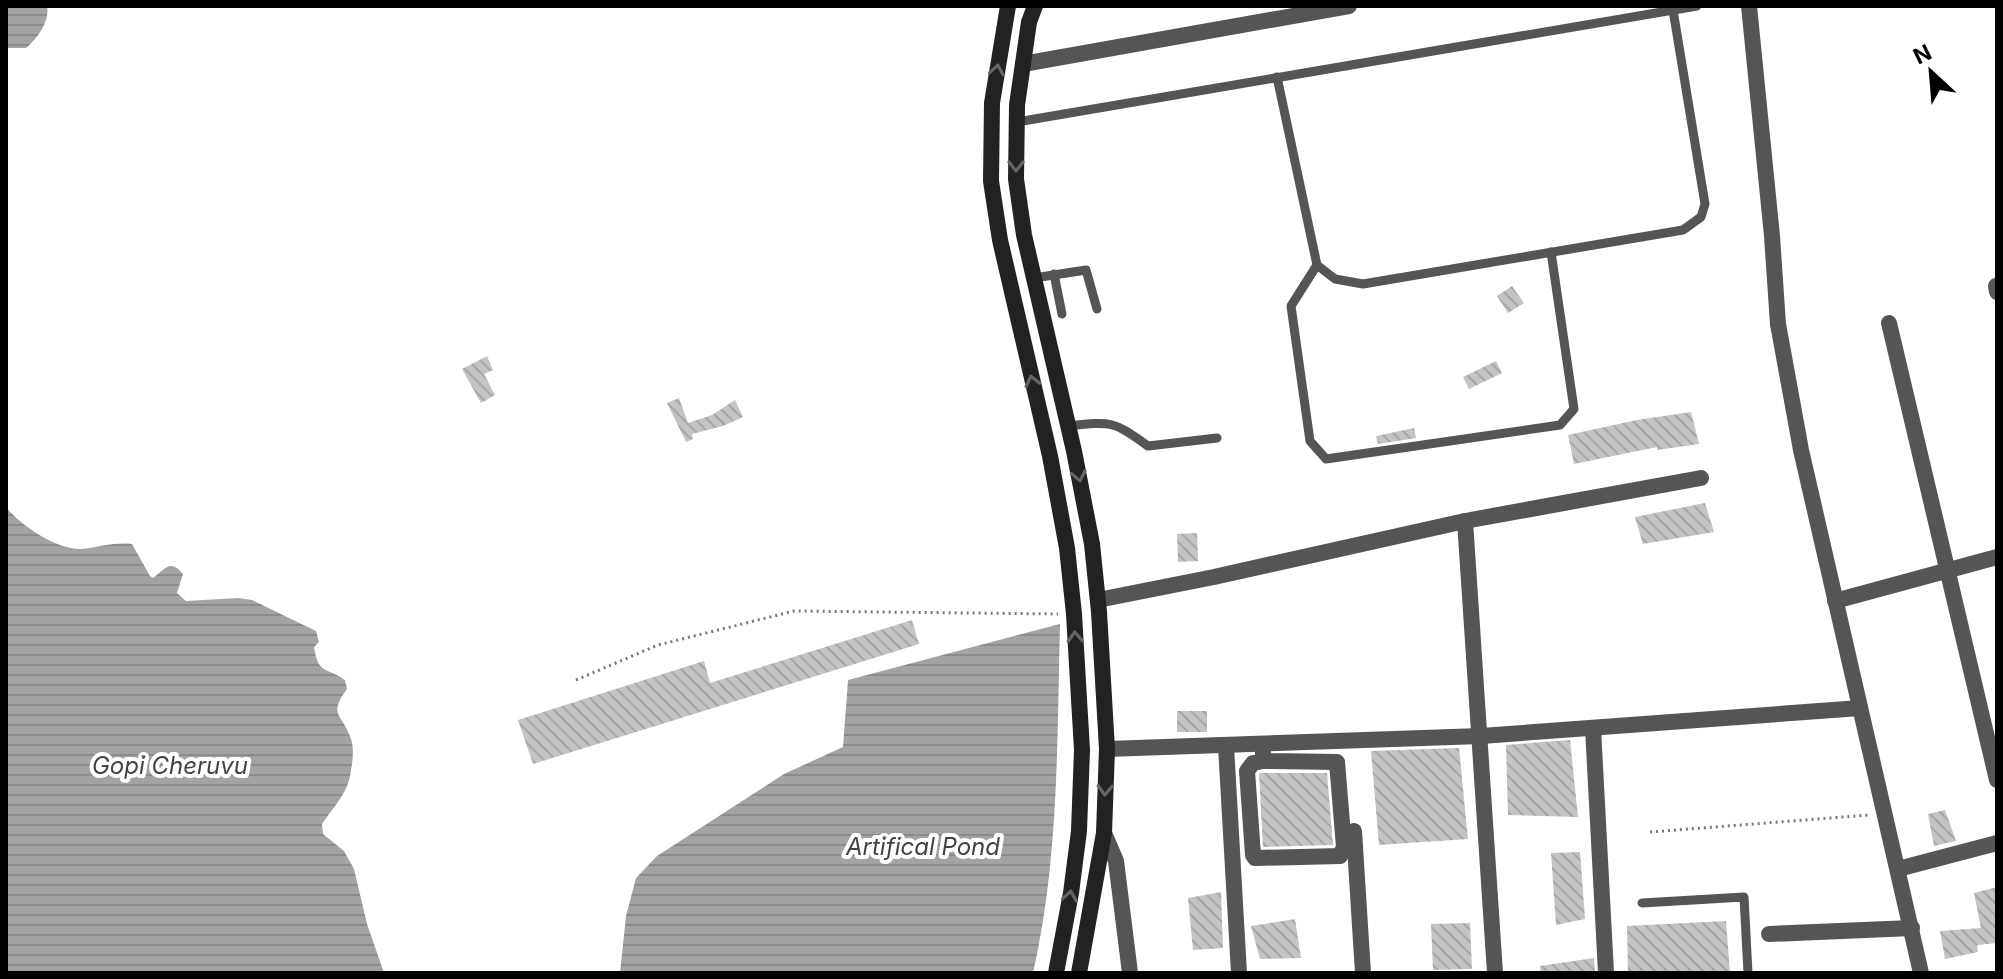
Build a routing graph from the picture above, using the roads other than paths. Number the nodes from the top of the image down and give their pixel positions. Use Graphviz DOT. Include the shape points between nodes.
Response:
graph roads {
  1 [pos="1008,6"];
  2 [pos="1035,6"];
  3 [pos="1349,6"];
  4 [pos="1697,6"];
  5 [pos="1749,6"];
  6 [pos="1673,10"];
  7 [pos="1023,64"];
  8 [pos="1277,77"];
  9 [pos="1017,122"];
  10 [pos="992,125"];
  11 [pos="1551,252"];
  12 [pos="1317,265"];
  13 [pos="1054,274"];
  14 [pos="1034,278"];
  15 [pos="1097,309"];
  16 [pos="1062,314"];
  17 [pos="1889,323"];
  18 [pos="1068,426"];
  19 [pos="1217,438"];
  20 [pos="1701,478"];
  21 [pos="1465,521"];
  22 [pos="1997,557"];
  23 [pos="1947,571"];
  24 [pos="1098,600"];
  25 [pos="1835,601"];
  26 [pos="1860,708"];
  27 [pos="1593,728"];
  28 [pos="1481,736"];
  29 [pos="1348,741"];
  30 [pos="1313,743"];
  31 [pos="1226,746"];
  32 [pos="1107,749"];
  33 [pos="1263,753"];
  34 [pos="1315,760"];
  35 [pos="1997,780"];
  36 [pos="1079,831"];
  37 [pos="1104,833"];
  38 [pos="1997,843"];
  39 [pos="1898,869"];
  40 [pos="1642,903"];
  41 [pos="1912,928"];
  42 [pos="1769,934"];
  43 [pos="1056,973"];
  44 [pos="1079,973"];
  45 [pos="1130,973"];
  46 [pos="1239,973"];
  47 [pos="1363,973"];
  48 [pos="1495,973"];
  49 [pos="1606,973"];
  50 [pos="1748,973"];
  51 [pos="1921,973"];
  10 -- 1 [label="street, one-way"];
  2 -- 7 [label="street"];
  3 -- 7 [label="street"];
  4 -- 6 [label="lane"];
  5 -- 25 [label="street" via="1778,324"];
  6 -- 8 [label="lane"];
  6 -- 11 [label="lane" via="1705,204 1701,217 1683,230"];
  7 -- 9 [label="street"];
  8 -- 9 [label="lane"];
  8 -- 12 [label="lane"];
  9 -- 10 [label="street"];
  9 -- 14 [label="street, one-way" via="1016,179"];
  36 -- 10 [label="street, one-way" via="1082,750 1067,548 1000,240 991,181"];
  11 -- 12 [label="lane" via="1363,284 1335,279"];
  11 -- 12 [label="lane" via="1574,409 1560,425 1326,459 1310,441 1291,306"];
  13 -- 14 [label="lane"];
  13 -- 15 [label="lane" via="1086,270"];
  13 -- 16 [label="lane"];
  14 -- 18 [label="street"];
  17 -- 23 [label="street"];
  18 -- 19 [label="lane" via="1118,424 1148,446"];
  18 -- 24 [label="street, one-way"];
  20 -- 21 [label="street"];
  21 -- 24 [label="street"];
  21 -- 28 [label="street"];
  22 -- 23 [label="street"];
  23 -- 25 [label="street"];
  23 -- 35 [label="street"];
  24 -- 32 [label="street"];
  25 -- 26 [label="street"];
  26 -- 27 [label="street"];
  26 -- 39 [label="street"];
  27 -- 28 [label="street"];
  27 -- 49 [label="street"];
  28 -- 29 [label="street"];
  28 -- 48 [label="street"];
  29 -- 30 [label="street"];
  29 -- 47 [label="street"];
  30 -- 33 [label="street"];
  30 -- 34 [label="street"];
  31 -- 32 [label="street"];
  31 -- 33 [label="street"];
  31 -- 46 [label="street"];
  32 -- 37 [label="street, one-way"];
  33 -- 34 [label="street"];
  33 -- 34 [label="street" via="1247,771 1255,858 1340,856 1344,847 1339,766 1334,760"];
  36 -- 37 [label="street"];
  43 -- 36 [label="street, one-way"];
  37 -- 44 [label="street"];
  37 -- 45 [label="street" via="1116,861"];
  38 -- 39 [label="street"];
  39 -- 41 [label="street"];
  40 -- 50 [label="lane" via="1744,897"];
  41 -- 42 [label="street"];
  41 -- 51 [label="street"];
}
